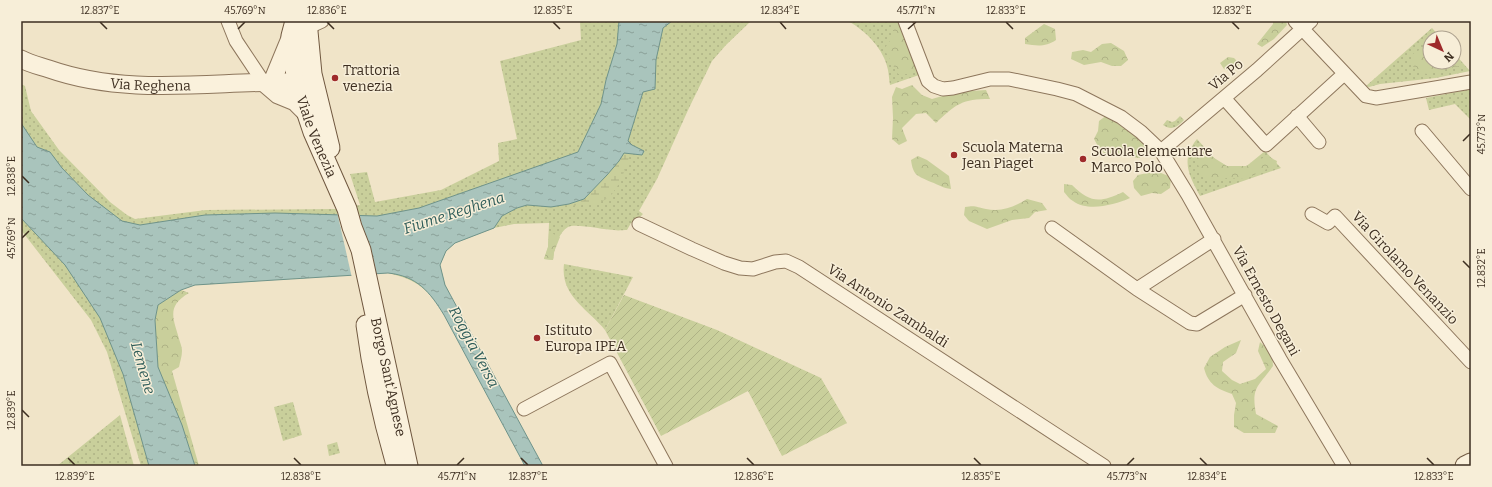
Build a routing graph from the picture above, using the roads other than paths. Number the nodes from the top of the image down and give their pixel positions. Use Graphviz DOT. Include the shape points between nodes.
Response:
graph roads {
  1 [pos="228,21"];
  2 [pos="905,21"];
  3 [pos="1303,24"];
  4 [pos="305,25"];
  5 [pos="309,48"];
  6 [pos="21,59"];
  7 [pos="1344,74"];
  8 [pos="1471,82"];
  9 [pos="297,84"];
  10 [pos="271,86"];
  11 [pos="1224,98"];
  12 [pos="304,110"];
  13 [pos="1297,116"];
  14 [pos="1422,131"];
  15 [pos="328,140"];
  16 [pos="1319,142"];
  17 [pos="1161,151"];
  18 [pos="339,188"];
  19 [pos="1471,189"];
  20 [pos="1312,214"];
  21 [pos="639,224"];
  22 [pos="1052,228"];
  23 [pos="1214,239"];
  24 [pos="365,289"];
  25 [pos="1137,289"];
  26 [pos="1245,295"];
  27 [pos="374,310"];
  28 [pos="1471,362"];
  29 [pos="372,366"];
  30 [pos="524,409"];
  31 [pos="403,444"];
  32 [pos="1471,463"];
  33 [pos="396,466"];
  34 [pos="408,466"];
  35 [pos="666,466"];
  36 [pos="1104,466"];
  37 [pos="1344,466"];
  38 [pos="1465,466"];
  1 -- 10 [label="street" via="236,41"];
  2 -- 17 [label="street, Via Ernesto Degani" via="928,81 934,86 943,89 990,79 1009,79 1057,88 1076,94 1121,117"];
  3 -- 7 [label="street"];
  3 -- 11 [label="street, Via Po"];
  4 -- 5 [label="main road, Viale Venezia"];
  4 -- 9 [label="main road, Viale Venezia"];
  4 -- 10 [label="street"];
  5 -- 9 [label="street, Viale Venezia" via="303,74"];
  5 -- 15 [label="main road, Viale Venezia" via="312,74"];
  6 -- 10 [label="street, Via Reghena" via="59,73 132,86"];
  7 -- 8 [label="street" via="1366,96 1376,98"];
  7 -- 13 [label="street"];
  9 -- 10 [label="street, Via Reghena" via="288,91"];
  9 -- 12 [label="main road, Viale Venezia"];
  9 -- 15 [label="street, Viale Venezia" via="311,98 319,128"];
  10 -- 12 [label="street, Via Reghena"];
  11 -- 13 [label="street" via="1266,145"];
  11 -- 17 [label="street, Via Po"];
  12 -- 18 [label="main road, Viale Venezia"];
  13 -- 16 [label="street"];
  14 -- 19 [label="street"];
  15 -- 18 [label="main road, Viale Venezia"];
  17 -- 23 [label="street, Via Ernesto Degani"];
  18 -- 24 [label="main road, Viale Venezia" via="350,218 353,255"];
  20 -- 28 [label="street, Via Girolamo Venanzio" via="1328,223 1335,216"];
  21 -- 36 [label="street, Via Antonio Zambaldi" via="740,268 753,269 786,261 799,267"];
  22 -- 25 [label="street"];
  23 -- 25 [label="street"];
  23 -- 26 [label="street, Via Ernesto Degani"];
  24 -- 27 [label="main road, Borgo Sant'Agnese"];
  24 -- 29 [label="main road, Borgo Sant'Agnese"];
  25 -- 26 [label="street" via="1190,323 1197,324"];
  26 -- 37 [label="street, Via Ernesto Degani"];
  27 -- 29 [label="street, Borgo Sant'Agnese" via="372,327 376,352"];
  27 -- 31 [label="main road, Borgo Sant'Agnese"];
  29 -- 31 [label="street, Borgo Sant'Agnese" via="384,382 390,421"];
  29 -- 33 [label="main road, Borgo Sant'Agnese"];
  30 -- 35 [label="street" via="610,363"];
  31 -- 34 [label="main road, Borgo Sant'Agnese"];
  32 -- 38 [label="main road"];
}
